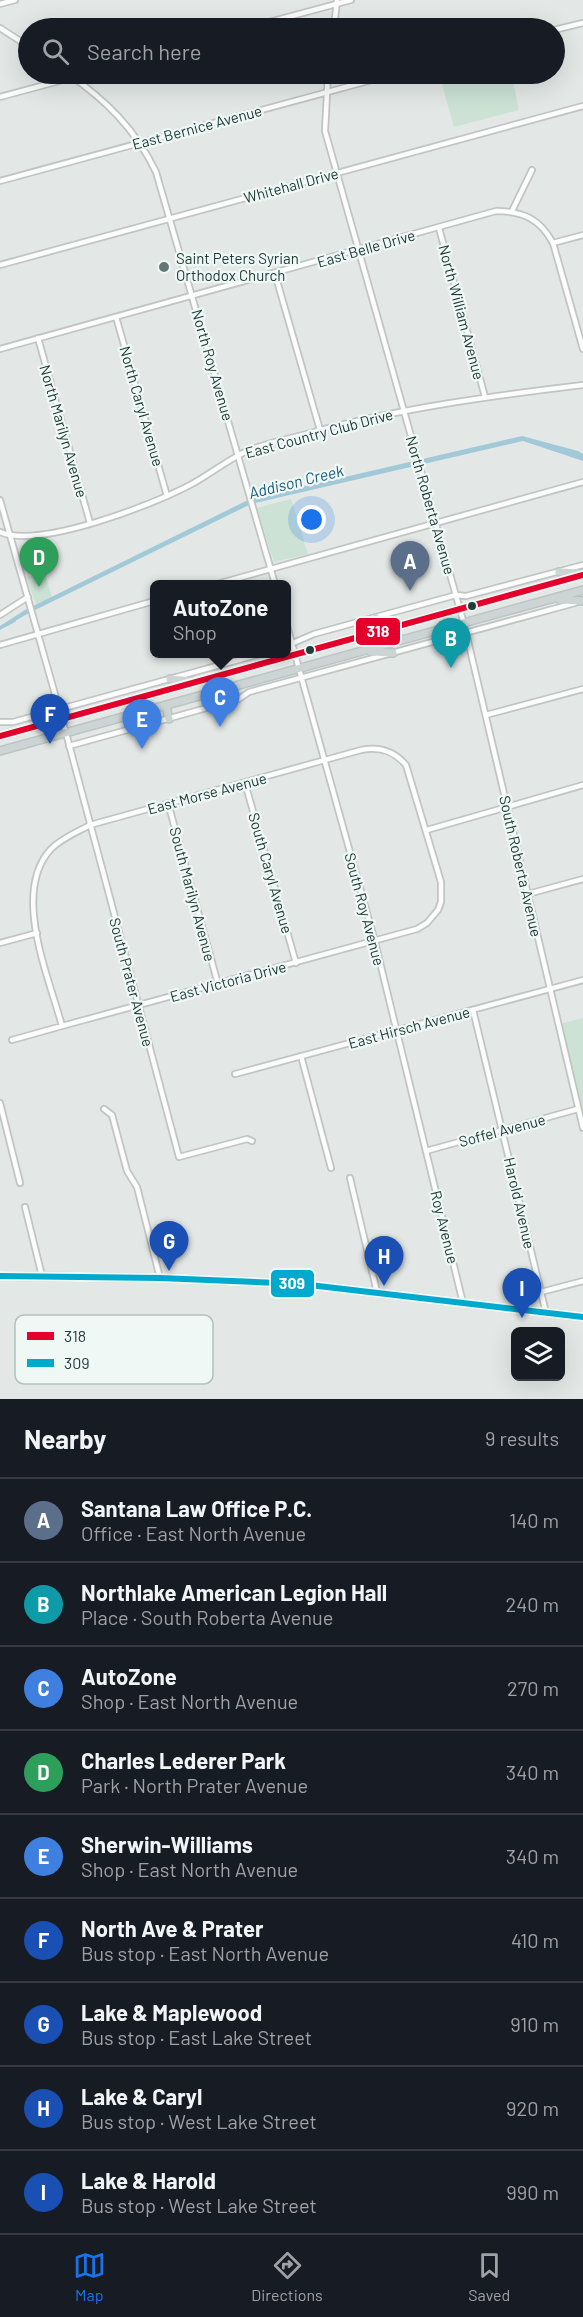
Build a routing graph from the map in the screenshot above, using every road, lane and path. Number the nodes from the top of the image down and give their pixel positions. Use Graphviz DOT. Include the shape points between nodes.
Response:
graph roads {
  1 [pos="15,0"];
  2 [pos="351,0"];
  3 [pos="337,2"];
  4 [pos="0,4"];
  5 [pos="282,18"];
  6 [pos="335,18"];
  7 [pos="583,23"];
  8 [pos="0,28"];
  9 [pos="565,28"];
  10 [pos="18,40"];
  11 [pos="42,84"];
  12 [pos="83,84"];
  13 [pos="326,84"];
  14 [pos="356,84"];
  15 [pos="325,92"];
  16 [pos="0,97"];
  17 [pos="583,106"];
  18 [pos="139,142"];
  19 [pos="532,170"];
  20 [pos="337,172"];
  21 [pos="0,181"];
  22 [pos="512,211"];
  23 [pos="171,217"];
  24 [pos="439,228"];
  25 [pos="583,235"];
  26 [pos="553,243"];
  27 [pos="359,250"];
  28 [pos="0,265"];
  29 [pos="275,274"];
  30 [pos="194,296"];
  31 [pos="116,317"];
  32 [pos="38,338"];
  33 [pos="0,349"];
  34 [pos="583,349"];
  35 [pos="583,385"];
  36 [pos="484,397"];
  37 [pos="404,410"];
  38 [pos="320,430"];
  39 [pos="239,455"];
  40 [pos="583,482"];
  41 [pos="167,495"];
  42 [pos="0,500"];
  43 [pos="436,522"];
  44 [pos="90,523"];
  45 [pos="0,532"];
  46 [pos="10,536"];
  47 [pos="583,565"];
  48 [pos="271,570"];
  49 [pos="559,572"];
  50 [pos="583,574"];
  51 [pos="235,580"];
  52 [pos="274,580"];
  53 [pos="583,590"];
  54 [pos="456,595"];
  55 [pos="28,597"];
  56 [pos="552,599"];
  57 [pos="583,601"];
  58 [pos="150,603"];
  59 [pos="460,610"];
  60 [pos="0,615"];
  61 [pos="376,618"];
  62 [pos="464,624"];
  63 [pos="382,631"];
  64 [pos="38,633"];
  65 [pos="466,633"];
  66 [pos="291,640"];
  67 [pos="292,644"];
  68 [pos="0,645"];
  69 [pos="359,652"];
  70 [pos="393,653"];
  71 [pos="295,655"];
  72 [pos="291,656"];
  73 [pos="246,658"];
  74 [pos="284,658"];
  75 [pos="299,669"];
  76 [pos="302,678"];
  77 [pos="170,679"];
  78 [pos="200,681"];
  79 [pos="583,689"];
  80 [pos="166,706"];
  81 [pos="59,709"];
  82 [pos="486,715"];
  83 [pos="169,718"];
  84 [pos="62,719"];
  85 [pos="0,722"];
  86 [pos="66,734"];
  87 [pos="0,736"];
  88 [pos="69,746"];
  89 [pos="0,752"];
  90 [pos="324,759"];
  91 [pos="245,783"];
  92 [pos="583,785"];
  93 [pos="168,803"];
  94 [pos="508,808"];
  95 [pos="90,825"];
  96 [pos="427,830"];
  97 [pos="583,879"];
  98 [pos="528,894"];
  99 [pos="37,933"];
  100 [pos="375,942"];
  101 [pos="0,943"];
  102 [pos="296,963"];
  103 [pos="583,980"];
  104 [pos="218,984"];
  105 [pos="550,989"];
  106 [pos="139,1006"];
  107 [pos="473,1010"];
  108 [pos="62,1026"];
  109 [pos="397,1030"];
  110 [pos="12,1040"];
  111 [pos="301,1056"];
  112 [pos="235,1074"];
  113 [pos="0,1102"];
  114 [pos="104,1109"];
  115 [pos="578,1109"];
  116 [pos="583,1128"];
  117 [pos="503,1129"];
  118 [pos="252,1141"];
  119 [pos="426,1151"];
  120 [pos="331,1168"];
  121 [pos="350,1178"];
  122 [pos="20,1183"];
  123 [pos="25,1207"];
  124 [pos="0,1276"];
  125 [pos="42,1276"];
  126 [pos="160,1278"];
  127 [pos="583,1281"];
  128 [pos="377,1292"];
  129 [pos="541,1292"];
  130 [pos="463,1303"];
  131 [pos="546,1313"];
  132 [pos="583,1317"];
  1 -- 4 [label="street"];
  2 -- 3 [label="street"];
  3 -- 5 [label="street"];
  3 -- 6 [label="street"];
  7 -- 9 [label="street"];
  8 -- 10 [label="street"];
  11 -- 16 [label="street"];
  12 -- 18 [label="street, North Roy Avenue" via="105,100"];
  13 -- 15 [label="street, North Roberta Avenue"];
  14 -- 15 [label="street, East Bernice Avenue"];
  15 -- 18 [label="street, East Bernice Avenue"];
  15 -- 20 [label="street, North Roberta Avenue" via="325,131"];
  17 -- 20 [label="street, Whitehall Drive"];
  18 -- 21 [label="street, East Bernice Avenue"];
  18 -- 23 [label="street, North Roy Avenue" via="156,172"];
  19 -- 22 [label="street"];
  20 -- 23 [label="street, Whitehall Drive"];
  20 -- 27 [label="street, North Roberta Avenue"];
  22 -- 24 [label="street, East Belle Drive" via="496,211"];
  22 -- 26 [label="street" via="536,220"];
  23 -- 28 [label="street, Whitehall Drive"];
  23 -- 30 [label="street, North Roy Avenue"];
  24 -- 27 [label="street, East Belle Drive"];
  24 -- 36 [label="street, North William Avenue"];
  25 -- 26 [label="street"];
  26 -- 34 [label="street"];
  27 -- 29 [label="street, East Belle Drive"];
  27 -- 37 [label="street, North Roberta Avenue"];
  29 -- 30 [label="street, East Belle Drive"];
  29 -- 38 [label="street"];
  30 -- 31 [label="street, East Belle Drive"];
  30 -- 39 [label="street, North Roy Avenue"];
  31 -- 32 [label="street, East Belle Drive"];
  31 -- 41 [label="street, North Caryl Avenue"];
  32 -- 33 [label="street, East Belle Drive"];
  32 -- 44 [label="street, North Marilyn Avenue"];
  35 -- 36 [label="street, East Country Club Drive"];
  36 -- 37 [label="street, East Country Club Drive"];
  37 -- 38 [label="street, East Country Club Drive"];
  37 -- 43 [label="street, North Roberta Avenue"];
  38 -- 39 [label="street, East Country Club Drive"];
  39 -- 41 [label="street, East Country Club Drive"];
  39 -- 48 [label="street, North Roy Avenue"];
  40 -- 43 [label="street"];
  41 -- 44 [label="street, East Country Club Drive"];
  42 -- 46 [label="street, South Prater Avenue"];
  43 -- 48 [label="street"];
  43 -- 54 [label="street, North Roberta Avenue"];
  44 -- 46 [label="street, East Country Club Drive"];
  45 -- 46 [label="street, East Country Club Drive"];
  46 -- 55 [label="street, South Prater Avenue"];
  47 -- 49 [label="street"];
  48 -- 51 [label="street"];
  48 -- 52 [label="street, North Roy Avenue"];
  49 -- 50 [label="main road"];
  49 -- 54 [label="street" via="466,596"];
  50 -- 59 [label="main road"];
  53 -- 56 [label="main road"];
  54 -- 59 [label="street, North Roberta Avenue"];
  54 -- 61 [label="street"];
  55 -- 60 [label="street"];
  55 -- 64 [label="street, South Prater Avenue"];
  56 -- 57 [label="main road"];
  56 -- 62 [label="main road"];
  57 -- 65 [label="street"];
  58 -- 64 [label="street"];
  59 -- 62 [label="street, North Roberta Avenue"];
  59 -- 63 [label="main road"];
  61 -- 63 [label="main road"];
  61 -- 67 [label="street" via="314,634"];
  62 -- 65 [label="street, South Roberta Avenue"];
  62 -- 69 [label="main road"];
  63 -- 71 [label="main road"];
  64 -- 68 [label="street"];
  64 -- 81 [label="street, South Prater Avenue"];
  65 -- 70 [label="street"];
  65 -- 82 [label="street, South Roberta Avenue"];
  66 -- 67 [label="street"];
  67 -- 71 [label="street"];
  69 -- 70 [label="main road"];
  69 -- 75 [label="main road"];
  70 -- 76 [label="street"];
  71 -- 72 [label="main road"];
  71 -- 75 [label="street"];
  73 -- 77 [label="street"];
  74 -- 78 [label="main road"];
  75 -- 76 [label="street, South Roy Avenue"];
  75 -- 80 [label="main road"];
  76 -- 83 [label="street"];
  76 -- 90 [label="street, South Roy Avenue"];
  77 -- 78 [label="main road"];
  77 -- 81 [label="street"];
  78 -- 84 [label="main road"];
  79 -- 82 [label="street"];
  80 -- 83 [label="main road"];
  80 -- 86 [label="main road"];
  81 -- 84 [label="street, South Prater Avenue"];
  81 -- 85 [label="street"];
  82 -- 94 [label="street, South Roberta Avenue"];
  83 -- 88 [label="street"];
  84 -- 86 [label="street, South Prater Avenue"];
  84 -- 87 [label="main road"];
  86 -- 88 [label="street, South Prater Avenue"];
  86 -- 89 [label="main road"];
  88 -- 95 [label="street, South Prater Avenue"];
  90 -- 91 [label="street, East Morse Avenue"];
  90 -- 96 [label="street, East Morse Avenue" via="372,748 397,755 410,772"];
  90 -- 100 [label="street, South Roy Avenue"];
  91 -- 93 [label="street, East Morse Avenue"];
  91 -- 102 [label="street, South Caryl Avenue"];
  92 -- 94 [label="street"];
  93 -- 95 [label="street, East Morse Avenue"];
  93 -- 104 [label="street, South Marilyn Avenue"];
  94 -- 96 [label="street"];
  94 -- 98 [label="street, South Roberta Avenue"];
  95 -- 99 [label="street, East Morse Avenue" via="61,840 40,864 33,885"];
  95 -- 106 [label="street, South Prater Avenue"];
  96 -- 100 [label="street, East Victoria Drive" via="441,882 438,910 427,924"];
  97 -- 98 [label="street"];
  98 -- 105 [label="street, South Roberta Avenue"];
  99 -- 101 [label="street"];
  99 -- 108 [label="street, East Morse Avenue"];
  100 -- 102 [label="street, East Victoria Drive"];
  100 -- 109 [label="street, South Roy Avenue"];
  102 -- 104 [label="street, East Victoria Drive"];
  103 -- 105 [label="street, East Hirsch Avenue"];
  104 -- 106 [label="street, East Victoria Drive"];
  105 -- 107 [label="street, East Hirsch Avenue"];
  105 -- 115 [label="street, South Roberta Avenue"];
  106 -- 108 [label="street, East Victoria Drive"];
  106 -- 118 [label="street, South Prater Avenue" via="179,1157 247,1139"];
  107 -- 109 [label="street, East Hirsch Avenue"];
  107 -- 117 [label="street, Harold Avenue"];
  108 -- 110 [label="street, East Victoria Drive"];
  109 -- 111 [label="street, East Hirsch Avenue"];
  109 -- 119 [label="street, South Roy Avenue"];
  111 -- 112 [label="street, East Hirsch Avenue"];
  111 -- 120 [label="street"];
  113 -- 122 [label="street"];
  114 -- 126 [label="street" via="112,1115 127,1171 137,1187"];
  115 -- 116 [label="street"];
  115 -- 117 [label="street, Soffel Avenue"];
  117 -- 119 [label="street, Soffel Avenue"];
  117 -- 129 [label="street, Harold Avenue"];
  119 -- 130 [label="street, Roy Avenue"];
  121 -- 128 [label="street"];
  123 -- 125 [label="street"];
  124 -- 125 [label="main road"];
  125 -- 126 [label="main road"];
  126 -- 128 [label="main road"];
  127 -- 129 [label="street"];
  128 -- 130 [label="main road"];
  129 -- 131 [label="street, Harold Avenue"];
  130 -- 131 [label="main road"];
  131 -- 132 [label="main road"];
}
